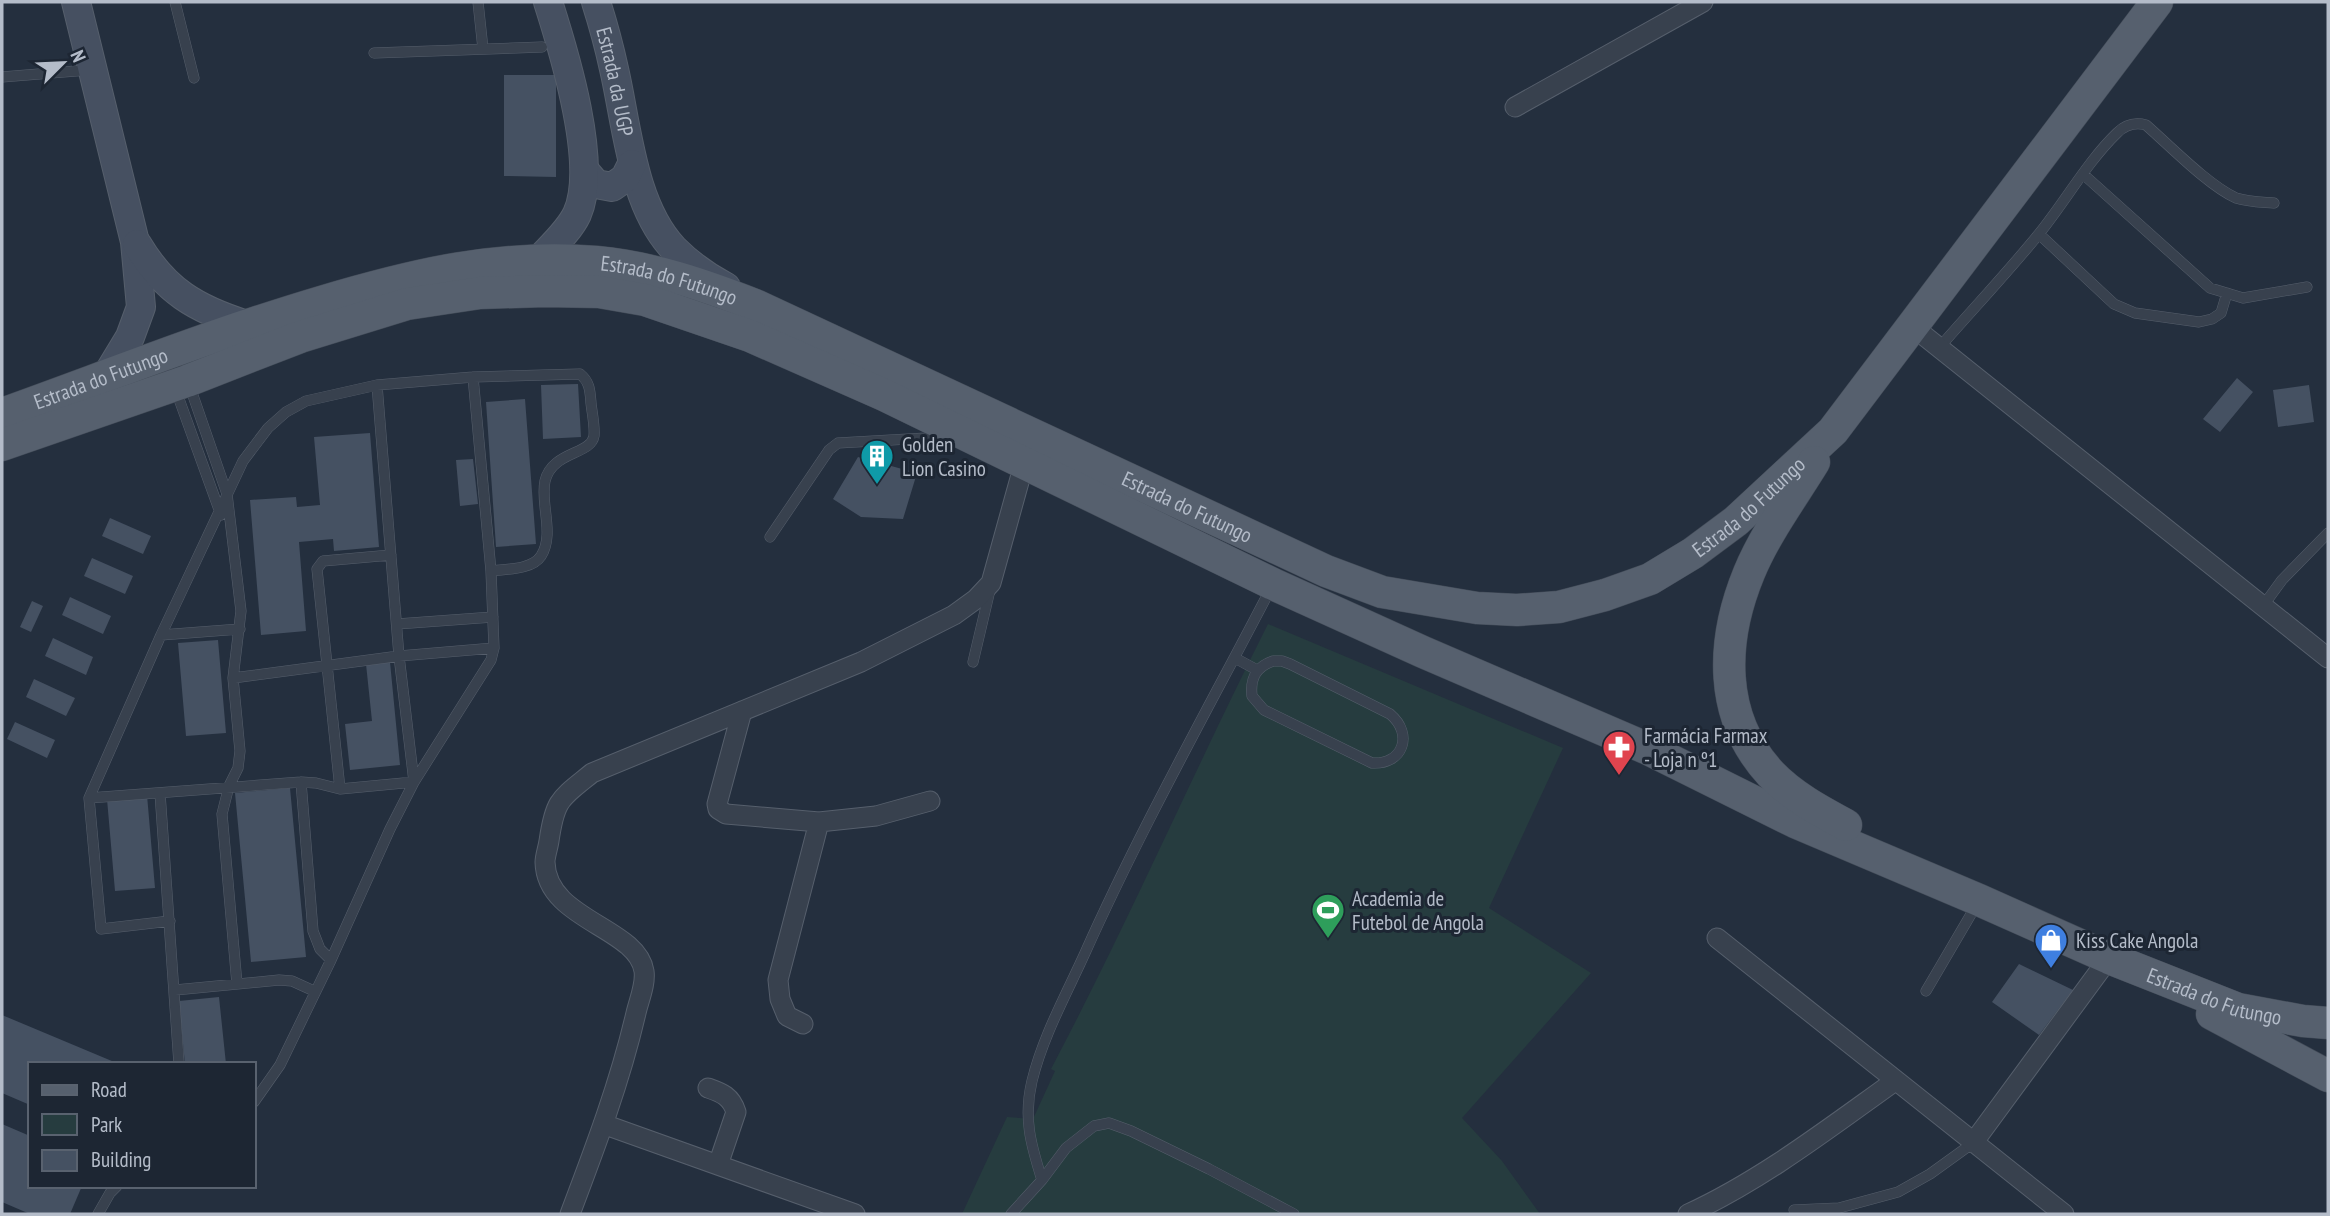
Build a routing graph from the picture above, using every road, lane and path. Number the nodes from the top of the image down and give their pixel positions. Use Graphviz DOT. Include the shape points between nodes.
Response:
graph roads {
  1 [pos="76,2"];
  2 [pos="176,2"];
  3 [pos="478,2"];
  4 [pos="548,2"];
  5 [pos="596,2"];
  6 [pos="1703,2"];
  7 [pos="2157,2"];
  8 [pos="542,47"];
  9 [pos="483,49"];
  10 [pos="374,53"];
  11 [pos="93,69"];
  12 [pos="2,77"];
  13 [pos="194,78"];
  14 [pos="1514,107"];
  15 [pos="632,164"];
  16 [pos="585,171"];
  17 [pos="2083,174"];
  18 [pos="2274,203"];
  19 [pos="2039,234"];
  20 [pos="135,242"];
  21 [pos="539,260"];
  22 [pos="2307,287"];
  23 [pos="2227,293"];
  24 [pos="755,305"];
  25 [pos="247,326"];
  26 [pos="1912,326"];
  27 [pos="1939,348"];
  28 [pos="107,375"];
  29 [pos="473,377"];
  30 [pos="181,383"];
  31 [pos="377,385"];
  32 [pos="2,414"];
  33 [pos="951,428"];
  34 [pos="1833,431"];
  35 [pos="2,445"];
  36 [pos="1024,464"];
  37 [pos="227,494"];
  38 [pos="219,513"];
  39 [pos="231,526"];
  40 [pos="2328,533"];
  41 [pos="770,537"];
  42 [pos="391,555"];
  43 [pos="491,571"];
  44 [pos="991,583"];
  45 [pos="1273,584"];
  46 [pos="2263,606"];
  47 [pos="493,617"];
  48 [pos="397,624"];
  49 [pos="240,629"];
  50 [pos="161,635"];
  51 [pos="494,648"];
  52 [pos="399,656"];
  53 [pos="1235,658"];
  54 [pos="2328,658"];
  55 [pos="973,662"];
  56 [pos="326,665"];
  57 [pos="1257,670"];
  58 [pos="233,678"];
  59 [pos="742,710"];
  60 [pos="301,782"];
  61 [pos="414,782"];
  62 [pos="229,786"];
  63 [pos="340,789"];
  64 [pos="160,793"];
  65 [pos="89,798"];
  66 [pos="930,801"];
  67 [pos="819,822"];
  68 [pos="1979,900"];
  69 [pos="170,922"];
  70 [pos="1717,938"];
  71 [pos="2109,958"];
  72 [pos="331,960"];
  73 [pos="237,984"];
  74 [pos="175,990"];
  75 [pos="314,991"];
  76 [pos="1926,991"];
  77 [pos="2328,1023"];
  78 [pos="803,1024"];
  79 [pos="179,1062"];
  80 [pos="2328,1076"];
  81 [pos="1895,1081"];
  82 [pos="708,1088"];
  83 [pos="256,1099"];
  84 [pos="603,1124"];
  85 [pos="1973,1143"];
  86 [pos="718,1165"];
  87 [pos="1042,1180"];
  88 [pos="115,1188"];
  89 [pos="827,1210"];
  90 [pos="1794,1210"];
  91 [pos="98,1214"];
  92 [pos="570,1214"];
  93 [pos="855,1214"];
  94 [pos="1011,1214"];
  95 [pos="1294,1214"];
  96 [pos="1688,1214"];
  97 [pos="2064,1214"];
  1 -- 11 [label="street"];
  2 -- 13 [label="lane"];
  3 -- 9 [label="lane"];
  4 -- 16 [label="street" via="576,103"];
  5 -- 15 [label="street, Estrada da UGP"];
  6 -- 14 [label="street"];
  7 -- 26 [label="main road, Estrada do Futungo"];
  8 -- 9 [label="lane"];
  9 -- 10 [label="lane"];
  11 -- 12 [label="lane"];
  11 -- 20 [label="street"];
  15 -- 16 [label="street" via="625,178 612,187 597,184"];
  15 -- 24 [label="street, Estrada da UGP" via="650,213 673,248"];
  16 -- 21 [label="street" via="576,215"];
  17 -- 18 [label="lane" via="2117,133 2136,122 2146,125 2221,190 2251,202"];
  17 -- 19 [label="lane"];
  17 -- 23 [label="lane" via="2210,288"];
  19 -- 23 [label="lane" via="2114,304 2135,313 2199,322 2221,313"];
  19 -- 27 [label="lane"];
  20 -- 25 [label="street" via="150,267 171,288 218,316"];
  20 -- 28 [label="street" via="141,307 130,337"];
  21 -- 24 [label="main road, Estrada do Futungo" via="647,270 702,284"];
  21 -- 25 [label="main road, Estrada do Futungo" via="479,264 400,279"];
  22 -- 23 [label="lane" via="2243,298"];
  24 -- 34 [label="main road, Estrada do Futungo" via="1326,571 1382,592 1476,608 1559,607 1650,579 1736,521"];
  25 -- 28 [label="main road, Estrada do Futungo"];
  26 -- 27 [label="street"];
  26 -- 34 [label="main road, Estrada do Futungo"];
  27 -- 46 [label="street"];
  28 -- 32 [label="main road, Estrada do Futungo"];
  29 -- 31 [label="lane"];
  29 -- 43 [label="lane"];
  29 -- 43 [label="lane" via="574,373 586,380 590,389 593,440 559,459 544,483 547,539 540,558 530,565"];
  30 -- 33 [label="main road, Estrada do Futungo" via="300,337 407,304 480,293 599,292 645,300 750,336"];
  30 -- 35 [label="main road, Estrada do Futungo"];
  30 -- 37 [label="lane"];
  30 -- 38 [label="lane"];
  31 -- 37 [label="lane" via="306,401 286,412 243,461"];
  31 -- 42 [label="lane"];
  33 -- 36 [label="main road, Estrada do Futungo"];
  33 -- 41 [label="lane" via="926,438 838,443"];
  34 -- 68 [label="main road" via="1758,554 1736,610 1728,665 1736,716 1756,754 1794,794"];
  36 -- 44 [label="street"];
  36 -- 45 [label="main road, Estrada do Futungo"];
  37 -- 38 [label="lane"];
  37 -- 39 [label="lane"];
  38 -- 39 [label="lane"];
  38 -- 50 [label="lane"];
  39 -- 49 [label="lane"];
  40 -- 46 [label="lane"];
  42 -- 48 [label="lane"];
  42 -- 56 [label="lane" via="323,561 318,566"];
  43 -- 47 [label="lane"];
  44 -- 55 [label="lane"];
  44 -- 59 [label="street" via="954,615 861,662"];
  45 -- 53 [label="lane"];
  45 -- 68 [label="main road, Estrada do Futungo" via="1646,748 1795,822"];
  46 -- 54 [label="street"];
  47 -- 48 [label="lane"];
  47 -- 51 [label="lane"];
  48 -- 52 [label="lane"];
  49 -- 50 [label="lane"];
  49 -- 58 [label="lane"];
  50 -- 65 [label="lane"];
  51 -- 52 [label="lane"];
  51 -- 61 [label="lane" via="491,660"];
  52 -- 56 [label="lane"];
  52 -- 61 [label="lane"];
  53 -- 57 [label="lane"];
  53 -- 87 [label="lane" via="1132,853 1043,1046 1028,1110 1029,1141"];
  56 -- 58 [label="lane"];
  56 -- 63 [label="lane"];
  57 -- 57 [label="lane" via="1282,660 1390,714 1401,727 1400,751 1388,762 1372,763 1264,710 1252,696"];
  58 -- 62 [label="lane" via="240,751"];
  59 -- 67 [label="street" via="718,809 726,814"];
  59 -- 84 [label="street" via="592,773 561,798 552,815 545,864 552,885 565,902 631,946 641,957 645,974"];
  60 -- 62 [label="lane"];
  60 -- 63 [label="lane"];
  60 -- 72 [label="lane" via="313,931 320,949"];
  61 -- 63 [label="lane"];
  61 -- 72 [label="lane"];
  62 -- 64 [label="lane"];
  62 -- 73 [label="lane" via="222,814"];
  64 -- 65 [label="lane"];
  64 -- 69 [label="lane"];
  65 -- 69 [label="lane" via="100,929"];
  66 -- 67 [label="street" via="876,816"];
  67 -- 78 [label="street" via="778,980 787,1016"];
  68 -- 71 [label="main road, Estrada do Futungo"];
  68 -- 76 [label="lane"];
  69 -- 74 [label="lane"];
  70 -- 81 [label="street"];
  71 -- 77 [label="main road, Estrada do Futungo" via="2238,1009"];
  71 -- 80 [label="main road"];
  71 -- 85 [label="street"];
  72 -- 75 [label="lane"];
  73 -- 74 [label="lane"];
  73 -- 75 [label="lane" via="292,981"];
  74 -- 79 [label="lane"];
  75 -- 83 [label="lane" via="280,1065"];
  81 -- 85 [label="street"];
  81 -- 96 [label="street" via="1809,1143"];
  82 -- 86 [label="street" via="727,1095 736,1112"];
  84 -- 86 [label="street"];
  84 -- 92 [label="street"];
  85 -- 90 [label="lane" via="1898,1192 1839,1209"];
  85 -- 97 [label="street"];
  86 -- 89 [label="street"];
  87 -- 94 [label="lane"];
  87 -- 95 [label="lane" via="1082,1134 1109,1123"];
  88 -- 91 [label="lane"];
  89 -- 93 [label="street"];
}
